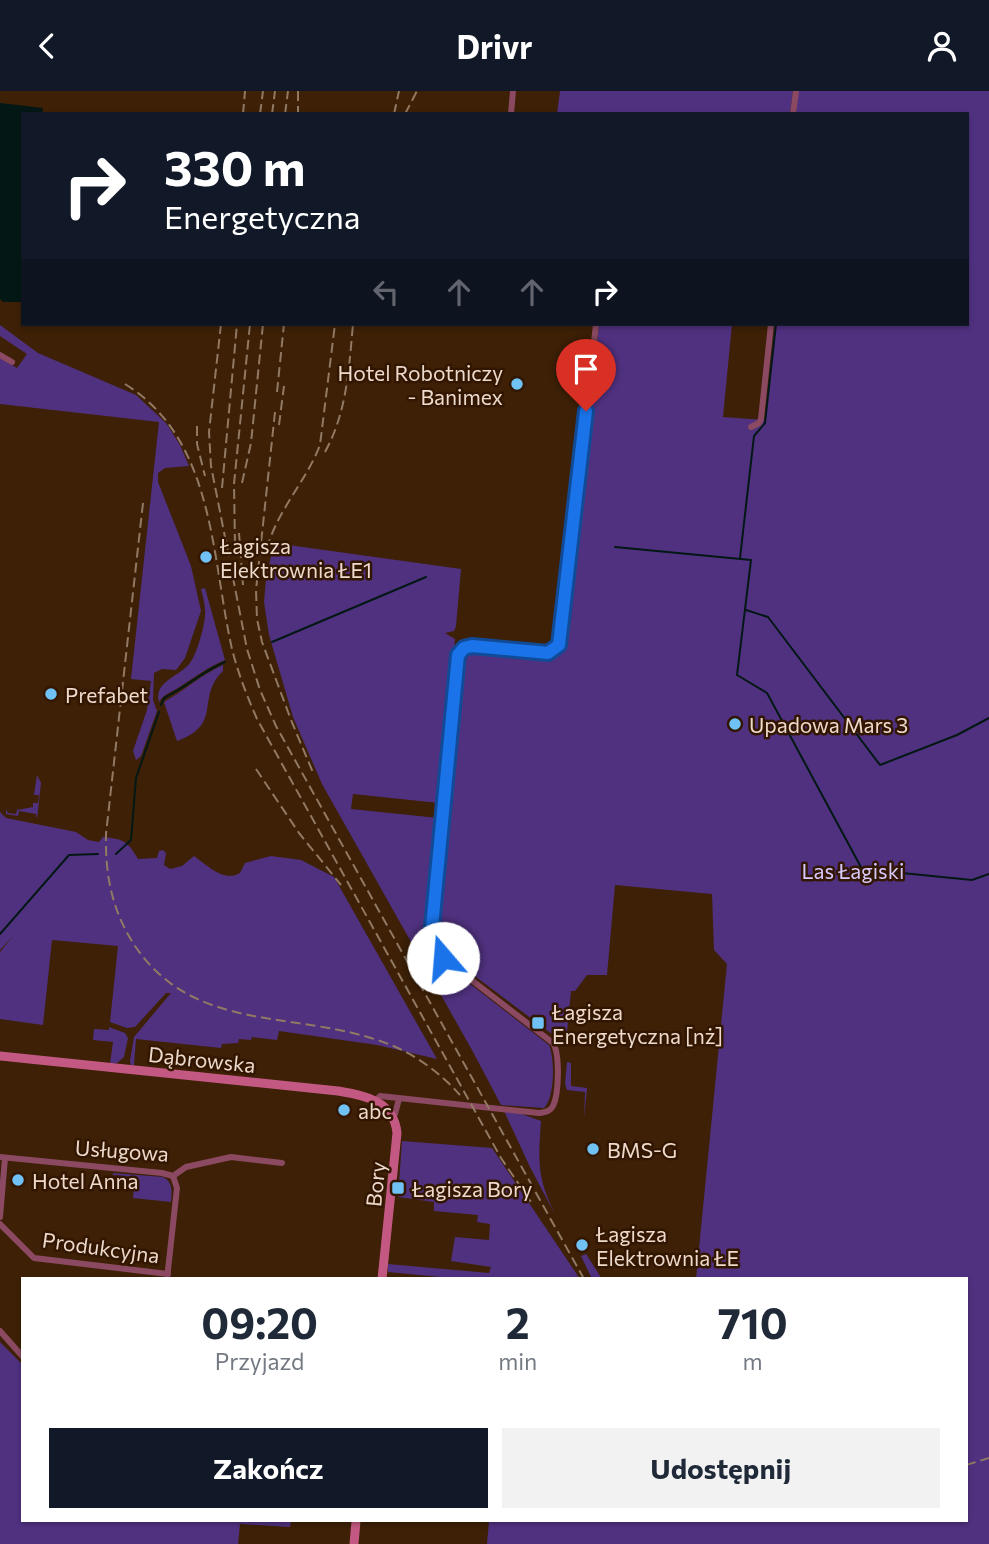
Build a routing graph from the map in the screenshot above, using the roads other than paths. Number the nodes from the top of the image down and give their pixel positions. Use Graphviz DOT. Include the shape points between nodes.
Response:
graph roads {
  1 [pos="513,91"];
  2 [pos="796,91"];
  3 [pos="510,112"];
  4 [pos="793,112"];
  5 [pos="596,326"];
  6 [pos="771,326"];
  7 [pos="0,355"];
  8 [pos="12,362"];
  9 [pos="751,427"];
  10 [pos="0,1055"];
  11 [pos="399,1099"];
  12 [pos="376,1100"];
  13 [pos="392,1117"];
  14 [pos="2,1158"];
  15 [pos="282,1163"];
  16 [pos="173,1176"];
  17 [pos="0,1217"];
  18 [pos="0,1224"];
  19 [pos="167,1277"];
  20 [pos="382,1277"];
  21 [pos="0,1331"];
  22 [pos="21,1355"];
  23 [pos="356,1522"];
  24 [pos="354,1544"];
  1 -- 3 [label="street"];
  2 -- 4 [label="street"];
  5 -- 11 [label="street, Dąbrowska" via="561,641 548,653 472,646 458,655 432,927 443,958 549,1038 559,1060 554,1101 547,1112 539,1114"];
  6 -- 9 [label="street" via="761,419"];
  7 -- 8 [label="street"];
  10 -- 12 [label="street, Dąbrowska" via="338,1091"];
  11 -- 12 [label="street, Dąbrowska" via="380,1096"];
  11 -- 13 [label="street"];
  12 -- 13 [label="street"];
  13 -- 20 [label="street, Bory" via="397,1141"];
  14 -- 16 [label="street, Usługowa"];
  14 -- 17 [label="street"];
  15 -- 16 [label="street, Usługowa" via="231,1157 186,1167"];
  16 -- 19 [label="street" via="177,1188"];
  18 -- 19 [label="street, Produkcyjna" via="34,1258"];
  21 -- 22 [label="street"];
  23 -- 24 [label="street"];
}
